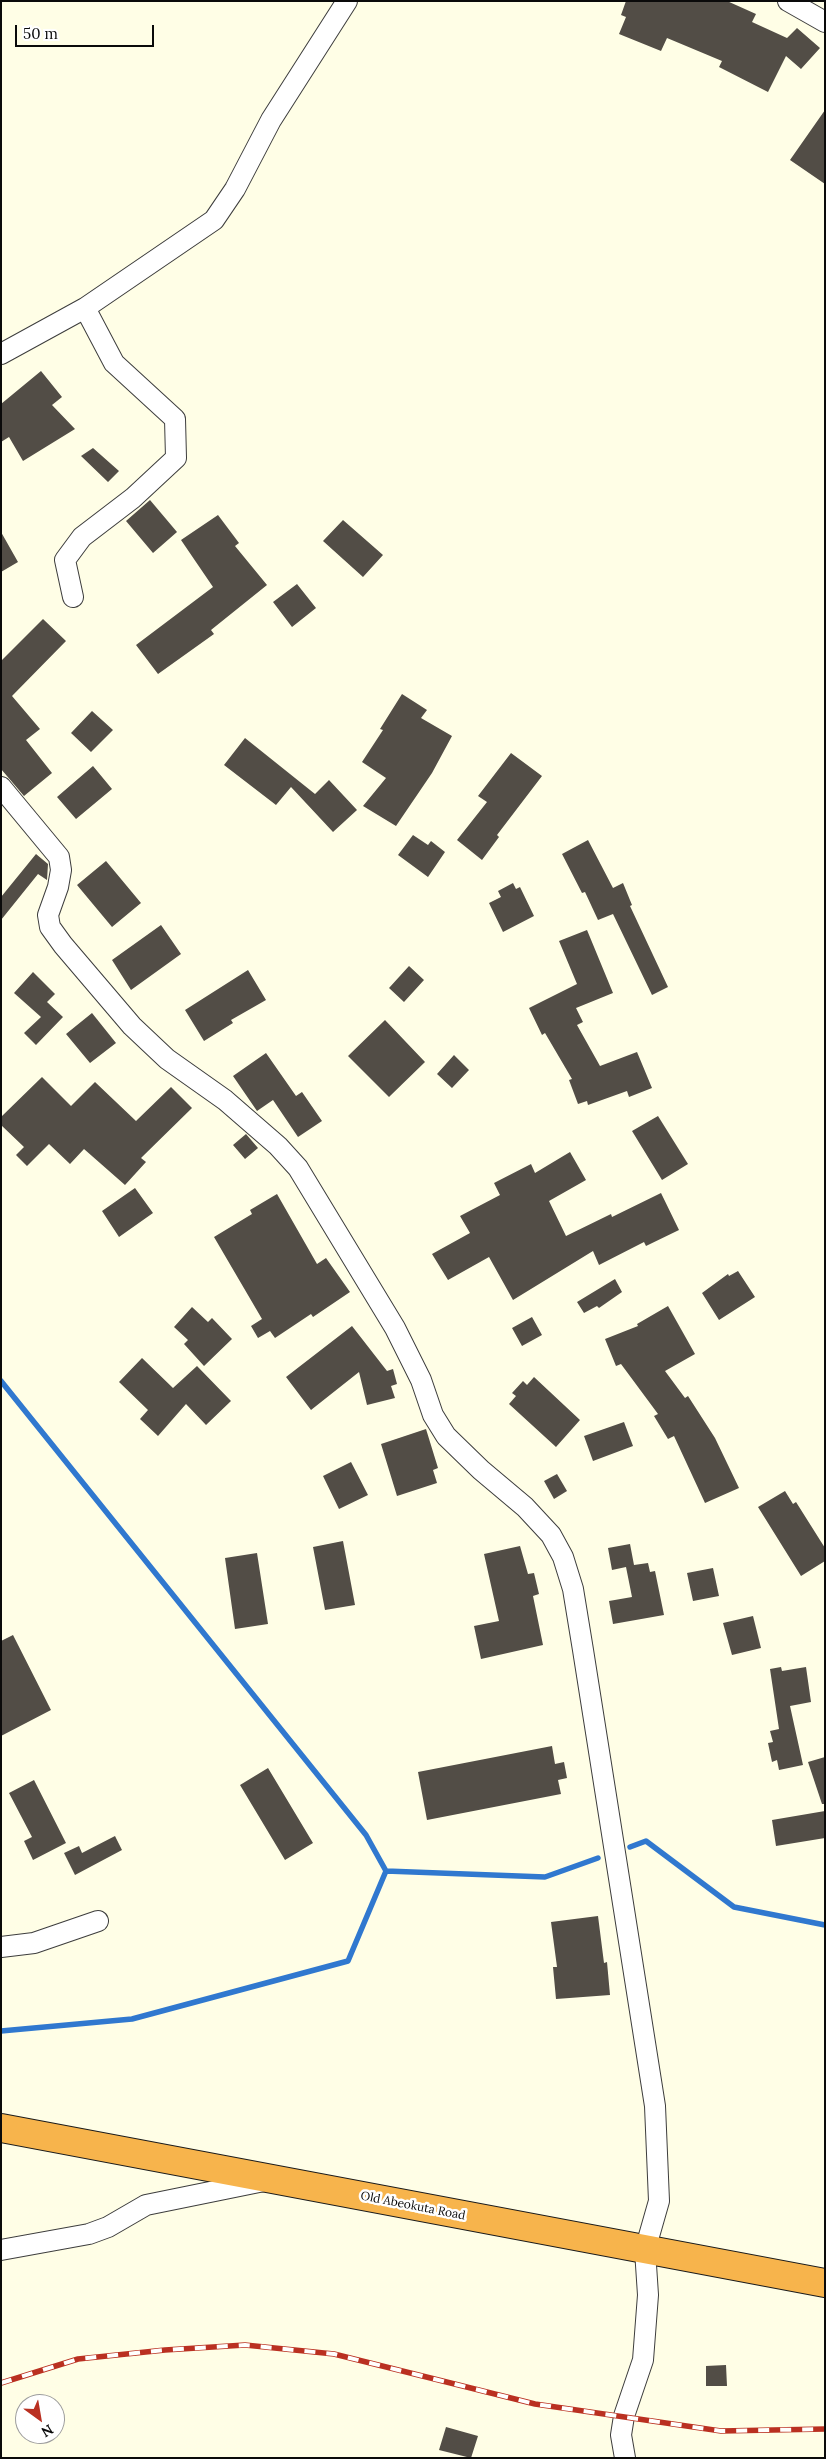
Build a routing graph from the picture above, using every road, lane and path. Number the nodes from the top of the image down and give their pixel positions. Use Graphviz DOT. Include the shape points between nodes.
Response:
graph roads {
  1 [pos="347,1"];
  2 [pos="788,1"];
  3 [pos="825,22"];
  4 [pos="84,308"];
  5 [pos="1,354"];
  6 [pos="73,596"];
  7 [pos="1,787"];
  8 [pos="98,1921"];
  9 [pos="1,1947"];
  10 [pos="1,2128"];
  11 [pos="273,2179"];
  12 [pos="1,2250"];
  13 [pos="645,2250"];
  14 [pos="825,2283"];
  15 [pos="625,2458"];
  1 -- 4 [label="street" via="214,220"];
  2 -- 3 [label="street"];
  4 -- 5 [label="street"];
  4 -- 6 [label="street" via="114,363 175,419 176,458 133,498 82,536 65,560"];
  7 -- 13 [label="street" via="59,857 61,870 48,914 50,927 132,1026 167,1059 225,1100 298,1168 395,1328 446,1436 480,1470 525,1507 551,1535 563,1557 573,1589 655,2106 659,2201"];
  8 -- 9 [label="street" via="34,1943"];
  10 -- 11 [label="highway, Old Abeokuta Road"];
  11 -- 12 [label="street" via="146,2205 89,2234"];
  11 -- 13 [label="highway, Old Abeokuta Road"];
  13 -- 14 [label="highway, Old Abeokuta Road"];
  13 -- 15 [label="street" via="648,2294 644,2360 624,2416 621,2435"];
}
